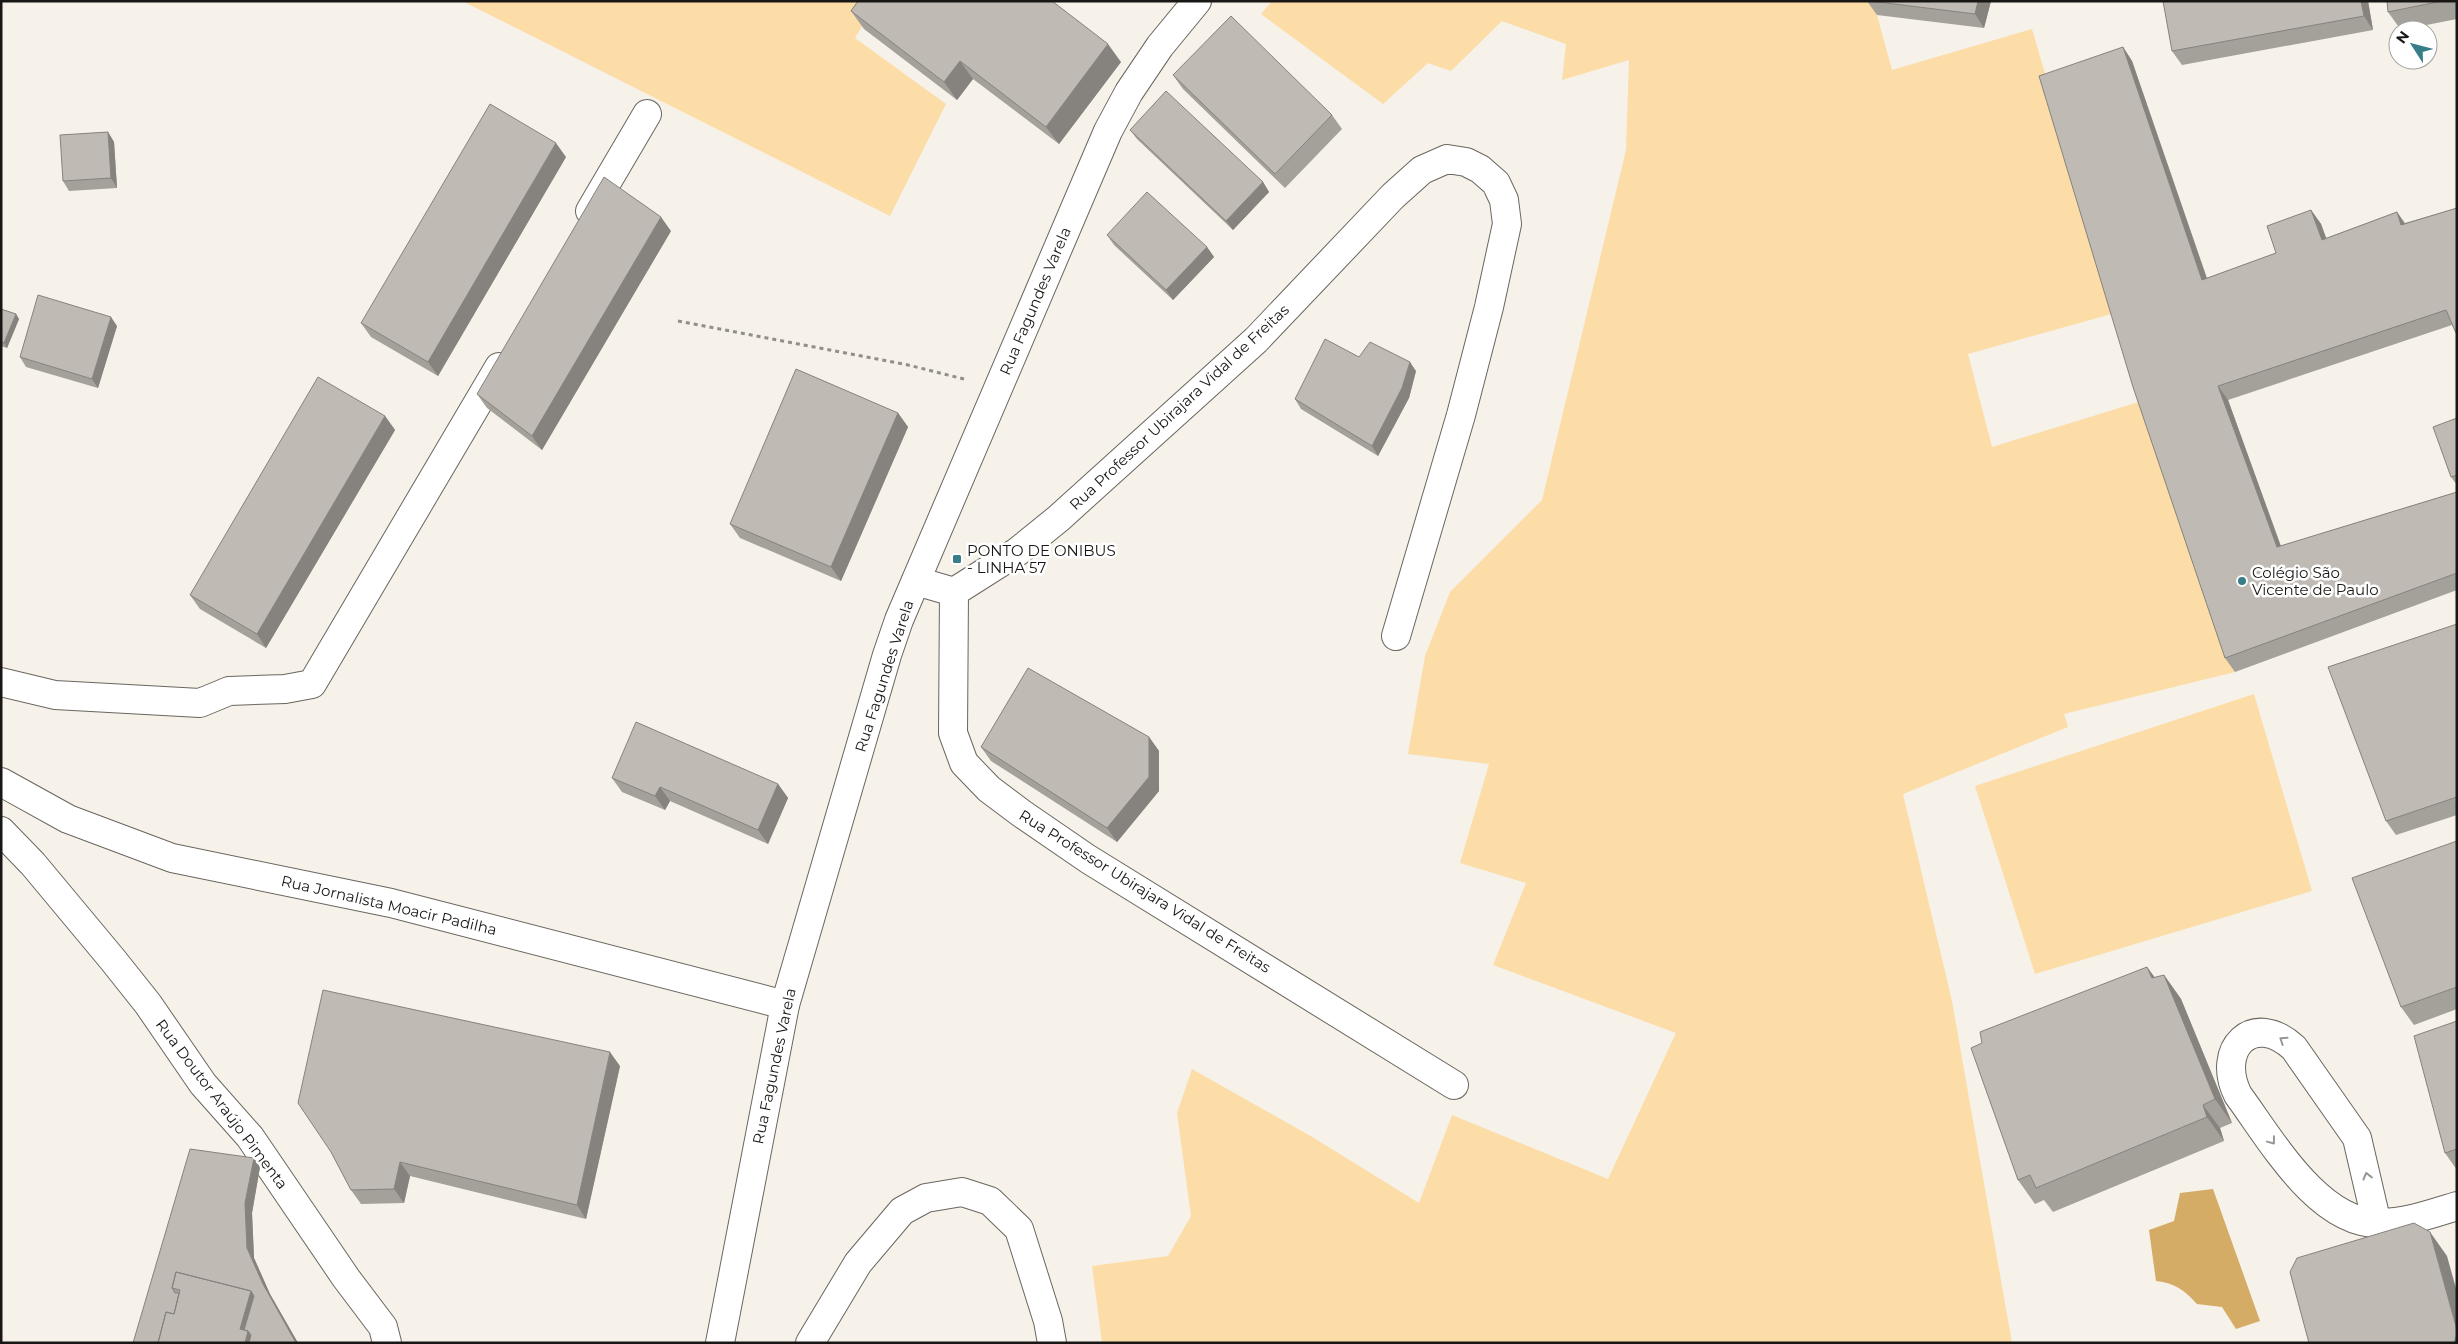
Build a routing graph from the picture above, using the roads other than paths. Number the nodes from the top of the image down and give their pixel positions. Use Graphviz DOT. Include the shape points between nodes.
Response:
graph roads {
  1 [pos="1197,1"];
  2 [pos="648,114"];
  3 [pos="577,234"];
  4 [pos="511,345"];
  5 [pos="916,580"];
  6 [pos="954,592"];
  7 [pos="1396,636"];
  8 [pos="1,682"];
  9 [pos="1,782"];
  10 [pos="1,831"];
  11 [pos="785,1005"];
  12 [pos="1454,1085"];
  13 [pos="2457,1206"];
  14 [pos="2377,1224"];
  15 [pos="387,1343"];
  16 [pos="720,1343"];
  17 [pos="810,1343"];
  18 [pos="1052,1343"];
  1 -- 5 [label="street, Rua Fagundes Varela" via="1160,46 1108,131"];
  2 -- 3 [label="street"];
  4 -- 8 [label="street" via="312,684 285,689 229,691 200,703 55,695"];
  5 -- 6 [label="street"];
  5 -- 11 [label="street, Rua Fagundes Varela" via="887,655"];
  6 -- 7 [label="street, Rua Professor Ubirajara Vidal de Freitas" via="1017,552 1060,518 1256,340 1393,196 1422,170 1447,159 1466,162 1496,183 1504,200 1506,224 1461,415"];
  6 -- 12 [label="street, Rua Professor Ubirajara Vidal de Freitas" via="953,734 964,763 989,789 1088,859"];
  9 -- 11 [label="street, Rua Jornalista Moacir Padilha" via="68,819 172,858 391,903"];
  10 -- 15 [label="street, Rua Doutor Araújo Pimenta" via="33,864 113,960 203,1084 250,1137 383,1327"];
  11 -- 16 [label="street, Rua Fagundes Varela"];
  13 -- 14 [label="street" via="2407,1221"];
  14 -- 14 [label="street, one-way" via="2358,1138 2294,1048 2283,1038 2268,1033 2244,1038 2234,1050 2230,1064 2231,1082 2238,1095 2303,1183 2325,1204 2354,1218"];
  17 -- 18 [label="street" via="858,1263 902,1210 926,1198 962,1192 990,1201 1019,1229"];
}
